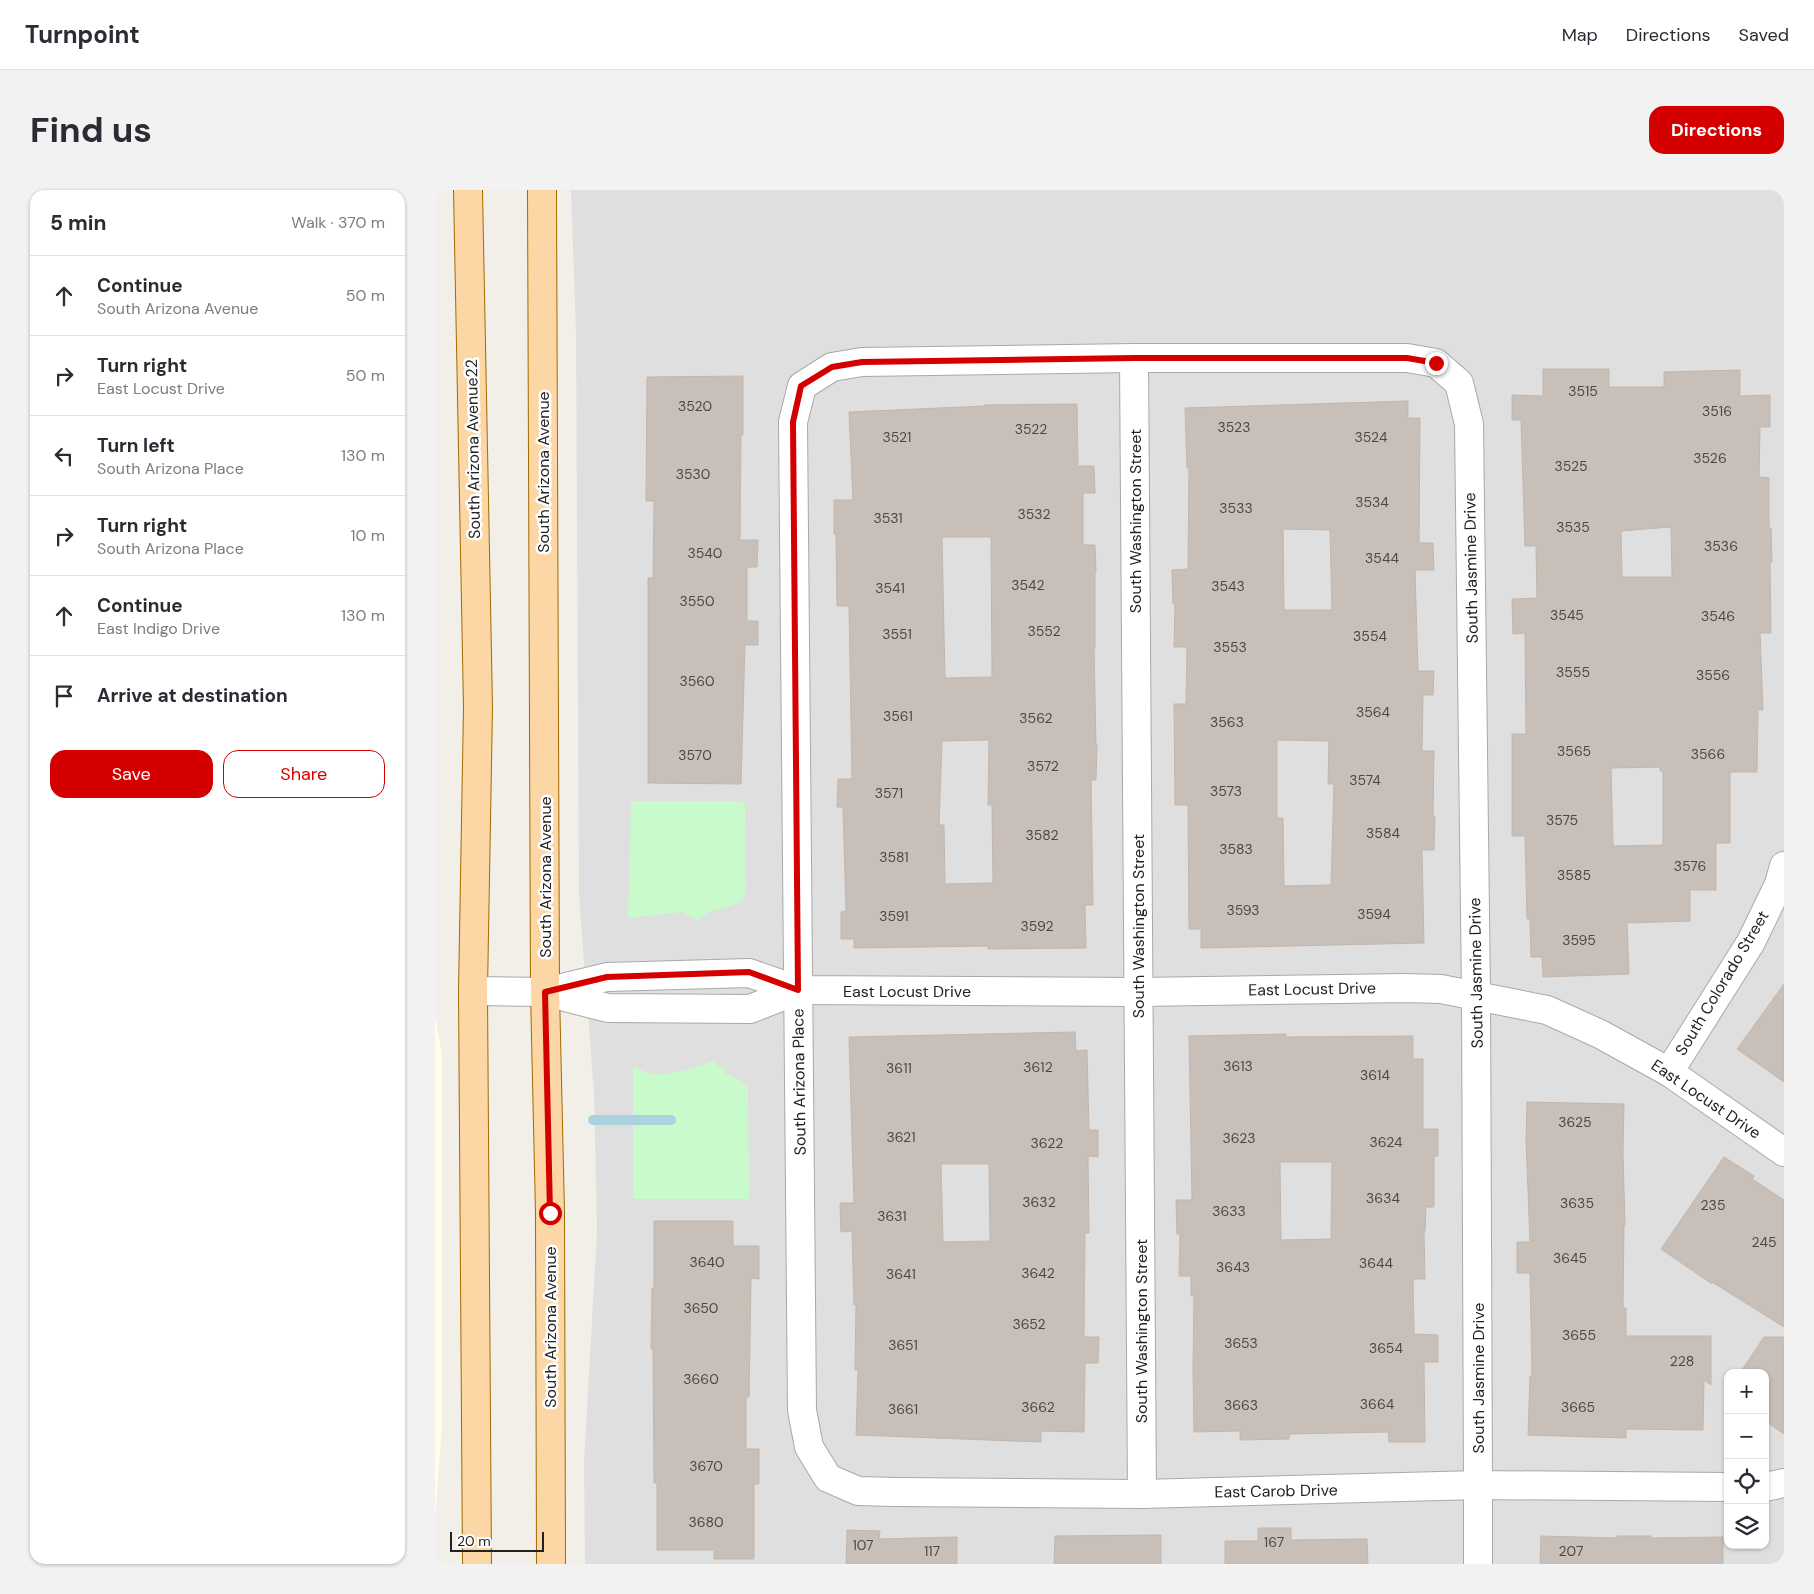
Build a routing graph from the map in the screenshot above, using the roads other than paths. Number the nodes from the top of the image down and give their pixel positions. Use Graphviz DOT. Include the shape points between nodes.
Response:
graph roads {
  1 [pos="468,190"];
  2 [pos="542,190"];
  3 [pos="1135,358"];
  4 [pos="1784,866"];
  5 [pos="798,990"];
  6 [pos="473,991"];
  7 [pos="545,992"];
  8 [pos="1138,992"];
  9 [pos="1476,995"];
  10 [pos="1669,1072"];
  11 [pos="1784,1152"];
  12 [pos="828,1478"];
  13 [pos="1784,1484"];
  14 [pos="1478,1486"];
  15 [pos="1769,1486"];
  16 [pos="1724,1487"];
  17 [pos="1142,1494"];
  18 [pos="477,1564"];
  19 [pos="551,1564"];
  20 [pos="1479,1564"];
  1 -- 6 [label="main road, South Arizona Avenue22" via="478,707"];
  2 -- 7 [label="main road, South Arizona Avenue"];
  3 -- 5 [label="street, South Arizona Place" via="862,362 832,367 801,386 793,422"];
  3 -- 8 [label="street, South Washington Street"];
  3 -- 9 [label="street, South Jasmine Drive" via="1407,358 1436,363 1459,383 1469,424"];
  4 -- 10 [label="street, South Colorado Street" via="1779,884 1751,942"];
  5 -- 7 [label="street, East Locust Drive" via="749,972 607,977"];
  5 -- 7 [label="street, East Locust Drive" via="750,1009 607,1008"];
  5 -- 8 [label="street, East Locust Drive"];
  5 -- 12 [label="street, South Arizona Place" via="802,1410 809,1447"];
  6 -- 7 [label="street, East Locust Drive"];
  6 -- 18 [label="main road"];
  7 -- 19 [label="main road, South Arizona Avenue" via="550,1213"];
  8 -- 9 [label="street, East Locust Drive" via="1405,988 1441,989"];
  8 -- 17 [label="street, South Washington Street"];
  9 -- 10 [label="street, East Locust Drive" via="1547,1010 1601,1034"];
  9 -- 14 [label="street, South Jasmine Drive"];
  10 -- 11 [label="street, East Locust Drive"];
  12 -- 17 [label="street, East Carob Drive" via="858,1491"];
  13 -- 15 [label="street"];
  14 -- 16 [label="street, East Carob Drive"];
  14 -- 17 [label="street, East Carob Drive"];
  14 -- 20 [label="street, South Jasmine Drive"];
}
